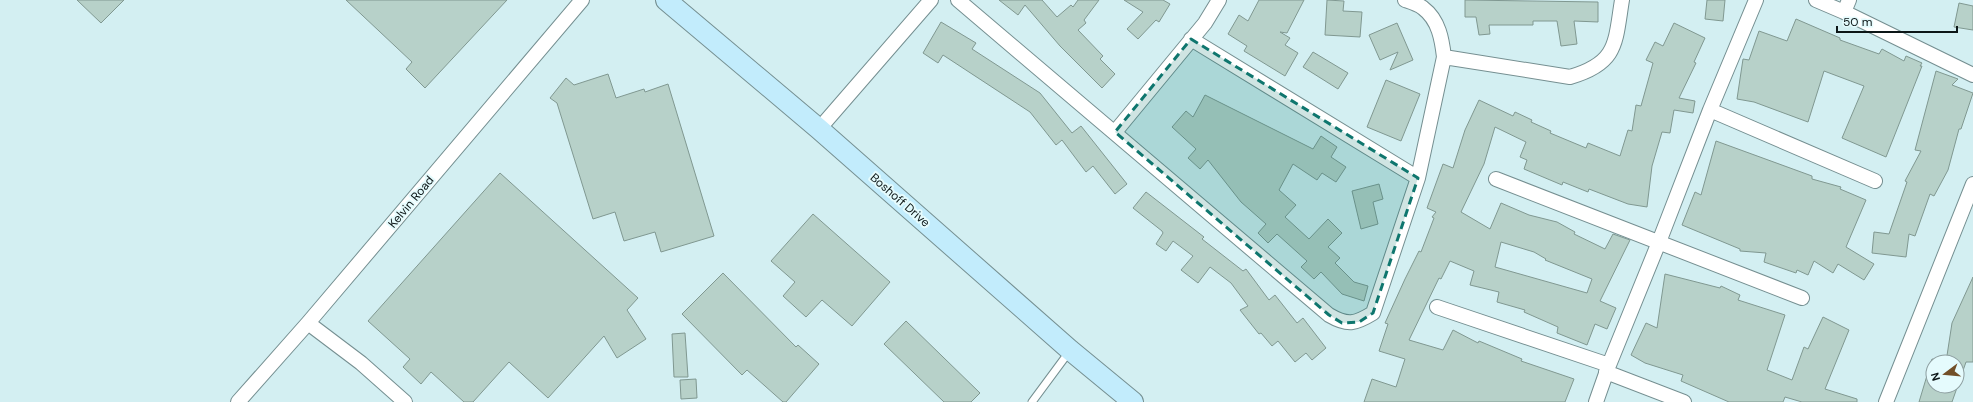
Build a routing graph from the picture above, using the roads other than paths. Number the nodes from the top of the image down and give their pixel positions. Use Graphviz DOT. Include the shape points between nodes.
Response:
graph roads {
  1 [pos="582,0"];
  2 [pos="666,0"];
  3 [pos="931,0"];
  4 [pos="958,0"];
  5 [pos="1219,0"];
  6 [pos="1405,0"];
  7 [pos="1622,0"];
  8 [pos="1756,0"];
  9 [pos="1816,0"];
  10 [pos="1846,6"];
  11 [pos="1191,40"];
  12 [pos="1444,58"];
  13 [pos="1973,75"];
  14 [pos="1710,110"];
  15 [pos="819,130"];
  16 [pos="1115,132"];
  17 [pos="1418,178"];
  18 [pos="1496,179"];
  19 [pos="1875,181"];
  20 [pos="1973,184"];
  21 [pos="1659,242"];
  22 [pos="1802,298"];
  23 [pos="1437,307"];
  24 [pos="308,323"];
  25 [pos="1070,350"];
  26 [pos="1607,369"];
  27 [pos="1034,401"];
  28 [pos="238,402"];
  29 [pos="405,402"];
  30 [pos="1133,402"];
  31 [pos="1596,402"];
  32 [pos="1684,402"];
  33 [pos="1886,402"];
  1 -- 24 [label="street, Kelvin Road"];
  2 -- 15 [label="main road, Boshoff Drive"];
  3 -- 15 [label="street"];
  4 -- 16 [label="street"];
  5 -- 11 [label="street"];
  6 -- 12 [label="street" via="1423,8 1434,21 1441,36"];
  7 -- 12 [label="street" via="1615,42 1602,63 1589,71 1570,77"];
  8 -- 14 [label="street"];
  9 -- 10 [label="street"];
  10 -- 13 [label="street"];
  11 -- 16 [label="street"];
  11 -- 17 [label="street"];
  12 -- 17 [label="street"];
  14 -- 19 [label="street"];
  14 -- 21 [label="street"];
  15 -- 25 [label="main road, Boshoff Drive"];
  16 -- 17 [label="street" via="1329,315 1342,323 1359,322 1373,313"];
  18 -- 21 [label="street"];
  20 -- 33 [label="street"];
  21 -- 22 [label="street"];
  21 -- 26 [label="street"];
  23 -- 26 [label="street"];
  24 -- 28 [label="street, Kelvin Road"];
  24 -- 29 [label="street" via="361,363"];
  25 -- 27 [label="lane"];
  25 -- 30 [label="main road, Boshoff Drive"];
  26 -- 31 [label="street"];
  26 -- 32 [label="street"];
}
